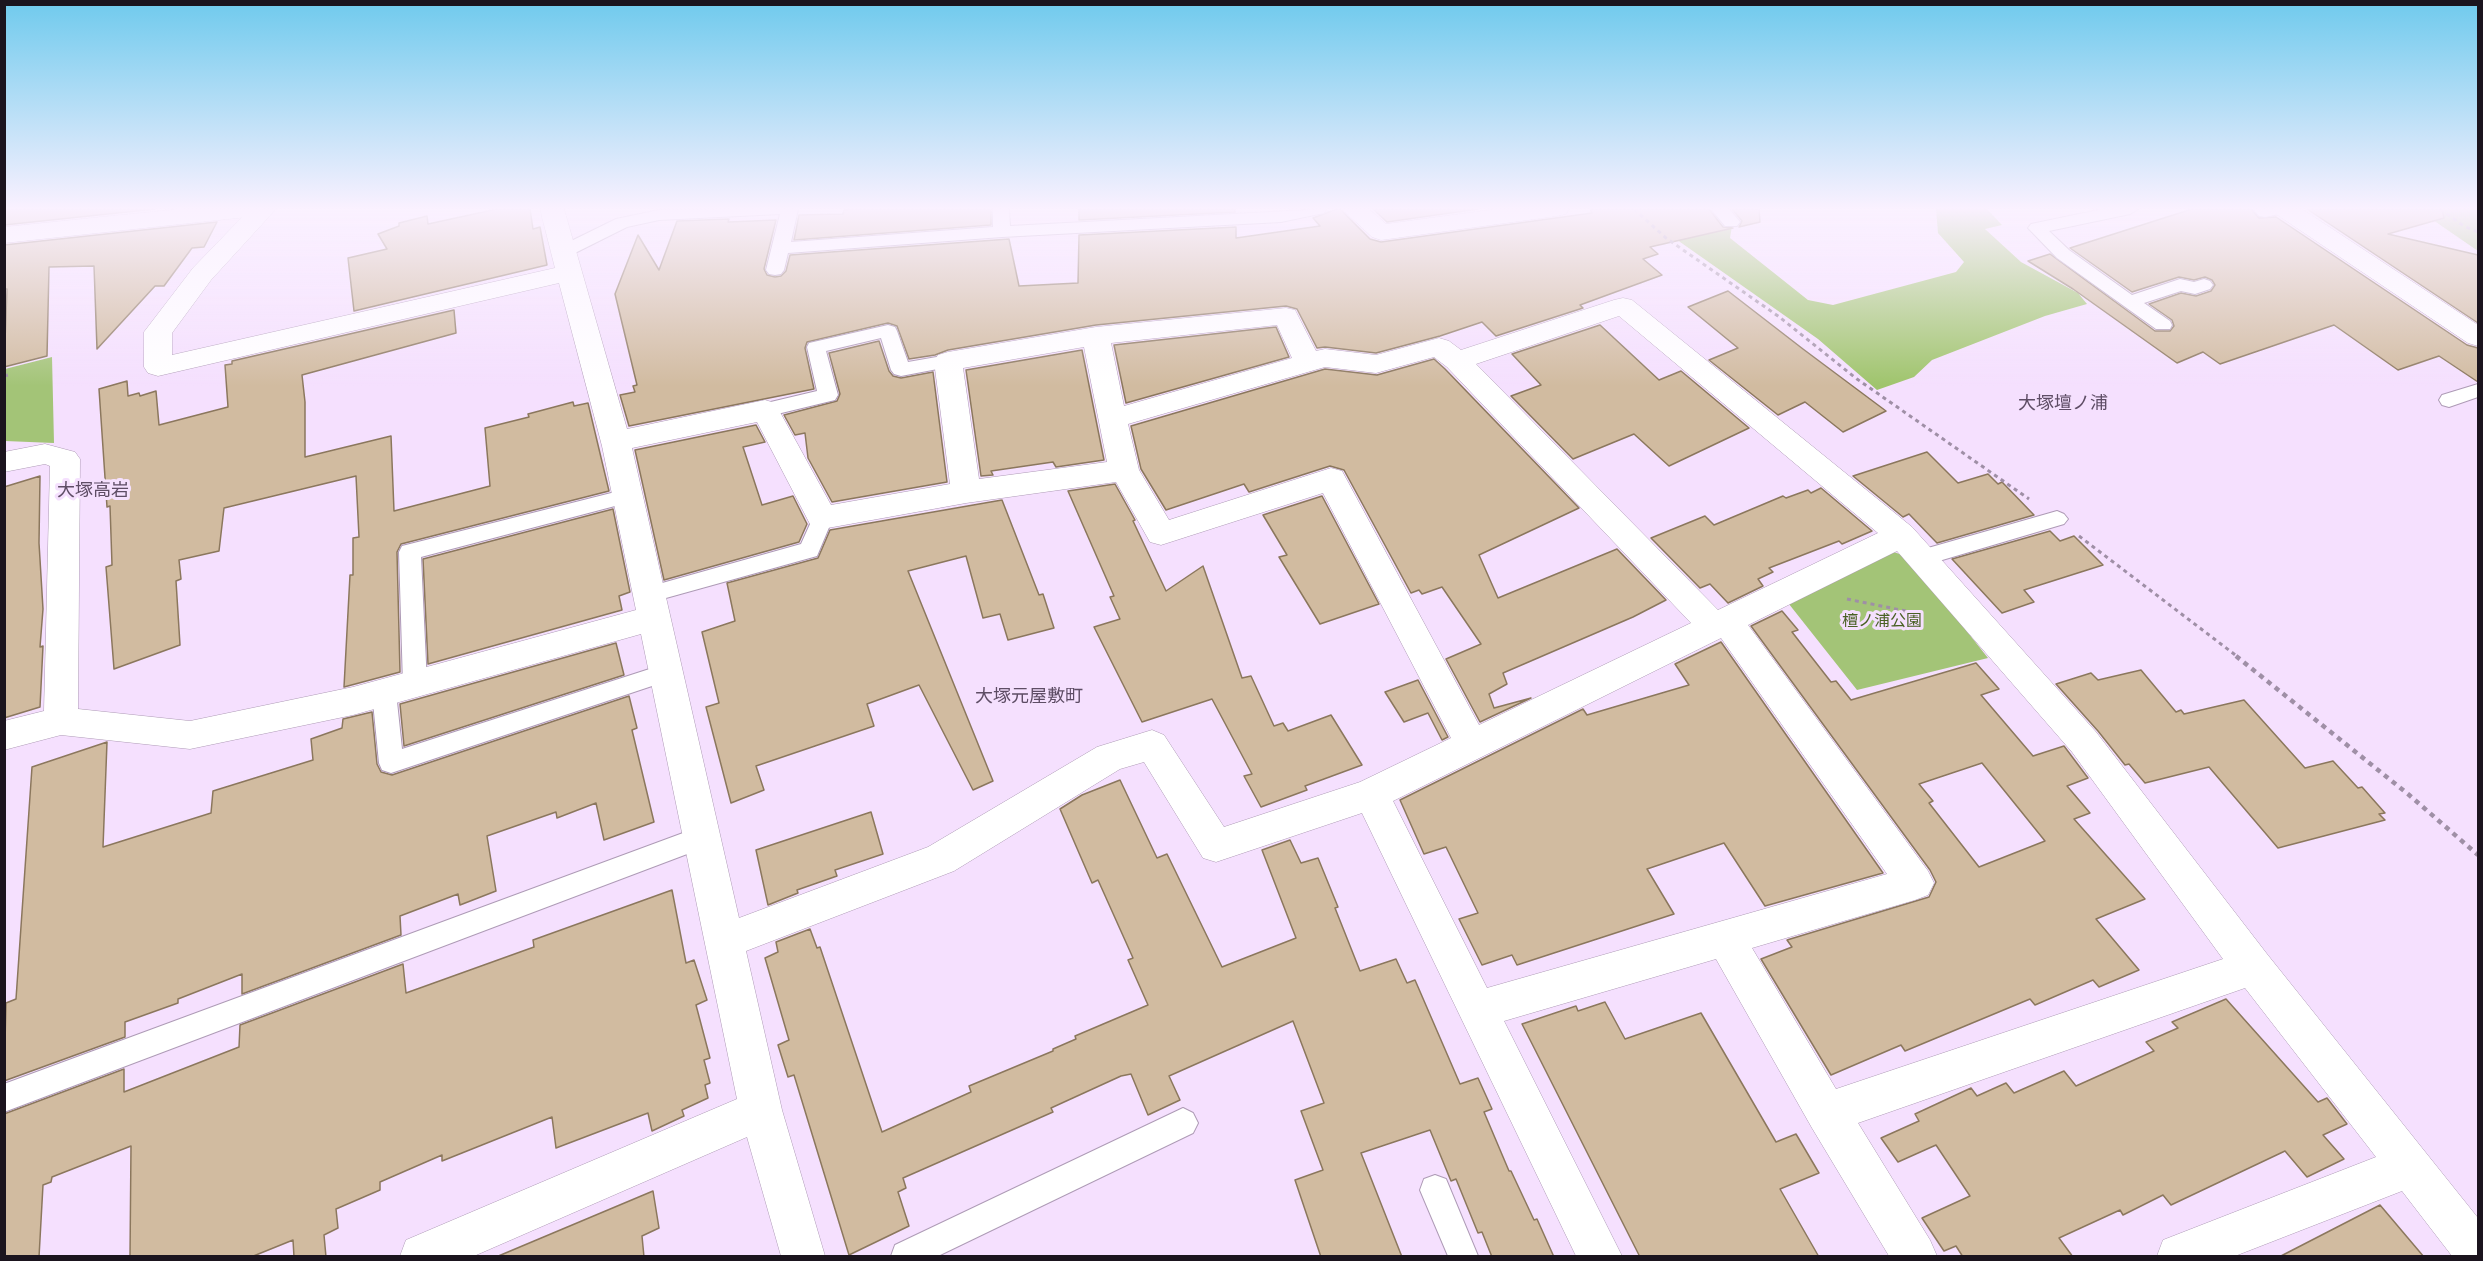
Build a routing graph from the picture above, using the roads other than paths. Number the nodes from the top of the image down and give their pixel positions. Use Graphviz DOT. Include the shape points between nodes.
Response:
graph roads {
  1 [pos="208,268"];
  2 [pos="547,268"];
  3 [pos="567,268"];
  4 [pos="2083,268"];
  5 [pos="2376,268"];
  6 [pos="2204,285"];
  7 [pos="2131,301"];
  8 [pos="2163,325"];
  9 [pos="2476,332"];
  10 [pos="1096,336"];
  11 [pos="948,361"];
  12 [pos="1457,361"];
  13 [pos="1308,363"];
  14 [pos="2478,390"];
  15 [pos="2449,400"];
  16 [pos="765,410"];
  17 [pos="1112,419"];
  18 [pos="615,442"];
  19 [pos="4,462"];
  20 [pos="1124,470"];
  21 [pos="966,492"];
  22 [pos="627,496"];
  23 [pos="822,518"];
  24 [pos="2057,519"];
  25 [pos="1911,547"];
  26 [pos="650,606"];
  27 [pos="1720,623"];
  28 [pos="665,673"];
  29 [pos="399,688"];
  30 [pos="61,721"];
  31 [pos="4,736"];
  32 [pos="1472,745"];
  33 [pos="1371,794"];
  34 [pos="702,837"];
  35 [pos="1725,938"];
  36 [pos="726,941"];
  37 [pos="2253,967"];
  38 [pos="1477,1010"];
  39 [pos="4,1098"];
  40 [pos="761,1110"];
  41 [pos="1827,1113"];
  42 [pos="1183,1123"];
  43 [pos="2410,1166"];
  44 [pos="1435,1190"];
  45 [pos="463,1247"];
  46 [pos="2478,1253"];
  47 [pos="422,1257"];
  48 [pos="802,1257"];
  49 [pos="906,1257"];
  50 [pos="1463,1257"];
  51 [pos="1599,1257"];
  52 [pos="1914,1257"];
  53 [pos="2178,1257"];
  1 -- 2 [label="street" via="158,332 158,367"];
  3 -- 18 [label="street"];
  4 -- 7 [label="lane"];
  5 -- 9 [label="street"];
  6 -- 7 [label="lane" via="2180,285"];
  7 -- 8 [label="lane"];
  10 -- 11 [label="street"];
  10 -- 13 [label="street" via="1286,316"];
  10 -- 17 [label="street"];
  11 -- 16 [label="lane" via="901,370 888,331 816,347 828,395"];
  11 -- 21 [label="street"];
  12 -- 13 [label="street" via="1439,347 1376,364 1325,358"];
  12 -- 25 [label="street" via="1623,306"];
  12 -- 27 [label="street"];
  13 -- 17 [label="street"];
  14 -- 15 [label="lane"];
  16 -- 18 [label="street"];
  16 -- 23 [label="street"];
  17 -- 20 [label="street"];
  18 -- 22 [label="street"];
  19 -- 30 [label="street" via="45,454 66,459"];
  20 -- 21 [label="street"];
  20 -- 32 [label="street" via="1161,534 1331,479"];
  21 -- 23 [label="street"];
  22 -- 26 [label="street"];
  22 -- 29 [label="lane" via="410,552"];
  23 -- 26 [label="lane" via="809,550"];
  24 -- 25 [label="lane"];
  25 -- 27 [label="street" via="1813,577"];
  25 -- 37 [label="street" via="2084,742"];
  26 -- 28 [label="street"];
  26 -- 29 [label="street"];
  27 -- 32 [label="street"];
  27 -- 35 [label="street" via="1915,883"];
  28 -- 29 [label="lane" via="391,763"];
  28 -- 34 [label="street"];
  29 -- 30 [label="street" via="190,735"];
  30 -- 31 [label="street"];
  32 -- 33 [label="street"];
  33 -- 36 [label="street" via="1216,846 1152,745 1110,757 941,859"];
  33 -- 38 [label="street"];
  34 -- 36 [label="street"];
  34 -- 39 [label="lane"];
  35 -- 38 [label="street"];
  35 -- 41 [label="street"];
  36 -- 40 [label="street"];
  37 -- 41 [label="street"];
  37 -- 43 [label="street"];
  38 -- 51 [label="street"];
  40 -- 45 [label="street"];
  40 -- 48 [label="street"];
  41 -- 52 [label="street"];
  42 -- 49 [label="lane"];
  43 -- 46 [label="street"];
  43 -- 53 [label="street"];
  44 -- 50 [label="lane"];
  45 -- 47 [label="street"];
}
